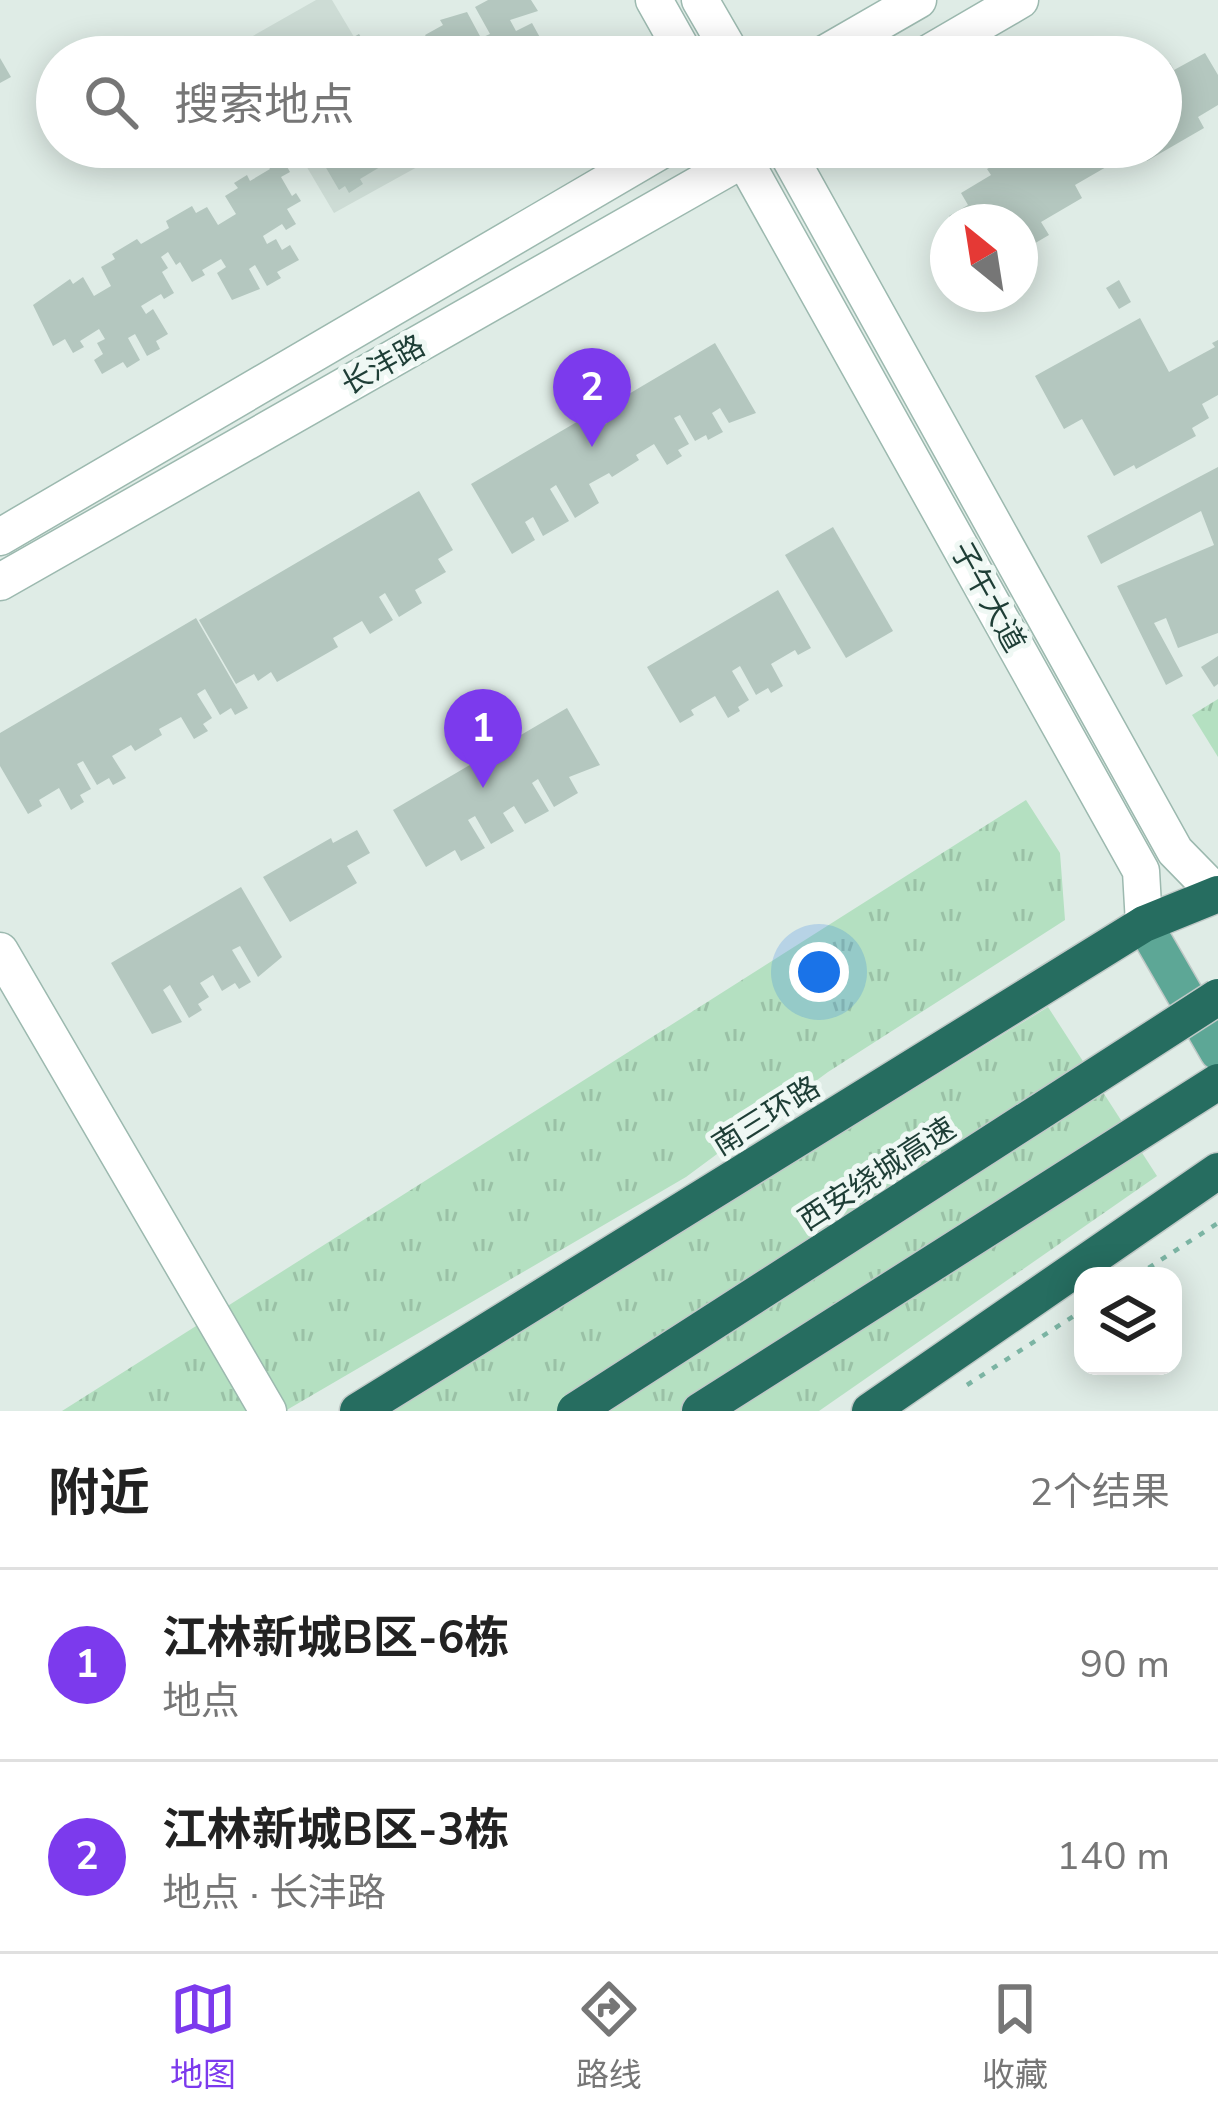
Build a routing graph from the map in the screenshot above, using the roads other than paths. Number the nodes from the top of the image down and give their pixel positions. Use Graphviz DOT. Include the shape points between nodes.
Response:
graph roads {
  1 [pos="654,0"];
  2 [pos="700,0"];
  3 [pos="918,0"];
  4 [pos="1020,0"];
  5 [pos="674,36"];
  6 [pos="721,36"];
  7 [pos="855,36"];
  8 [pos="958,36"];
  9 [pos="631,168"];
  10 [pos="720,168"];
  11 [pos="758,168"];
  12 [pos="796,168"];
  13 [pos="0,537"];
  14 [pos="0,583"];
  15 [pos="1218,895"];
  16 [pos="1144,924"];
  17 [pos="0,951"];
  18 [pos="1218,998"];
  19 [pos="1218,1052"];
  20 [pos="1218,1082"];
  21 [pos="1218,1171"];
  22 [pos="878,1301"];
  23 [pos="268,1411"];
  24 [pos="358,1411"];
  25 [pos="575,1411"];
  26 [pos="700,1411"];
  27 [pos="730,1411"];
  28 [pos="869,1411"];
  1 -- 5 [label="street"];
  2 -- 6 [label="street"];
  3 -- 7 [label="street"];
  4 -- 8 [label="street"];
  9 -- 13 [label="street, 长沣路"];
  10 -- 14 [label="street, 长沣路"];
  11 -- 16 [label="street, 子午大道" via="1141,871"];
  12 -- 15 [label="street, 子午大道" via="1175,851"];
  15 -- 16 [label="highway, 南三环路"];
  16 -- 19 [label="main road, 子午大道"];
  16 -- 24 [label="highway, 南三环路"];
  17 -- 23 [label="street"];
  18 -- 25 [label="highway, 西安绕城高速, bridge"];
  20 -- 22 [label="highway"];
  21 -- 28 [label="highway"];
  22 -- 26 [label="highway"];
  22 -- 27 [label="highway"];
}
